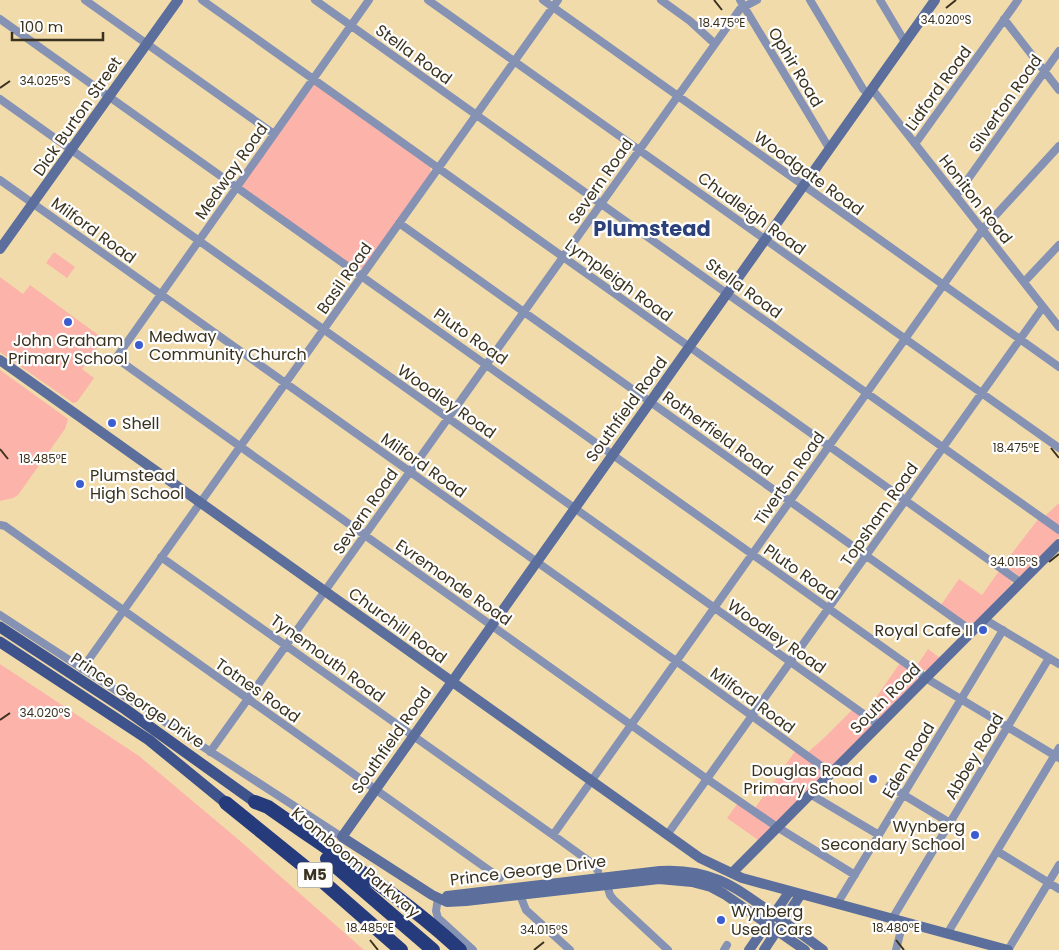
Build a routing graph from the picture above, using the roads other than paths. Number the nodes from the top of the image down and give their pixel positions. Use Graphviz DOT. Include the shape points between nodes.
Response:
graph roads {
  1 [pos="86,0"];
  2 [pos="178,0"];
  3 [pos="202,0"];
  4 [pos="315,0"];
  5 [pos="370,0"];
  6 [pos="428,0"];
  7 [pos="544,0"];
  8 [pos="661,0"];
  9 [pos="757,0"];
  10 [pos="810,0"];
  11 [pos="880,0"];
  12 [pos="936,0"];
  13 [pos="1018,0"];
  14 [pos="556,3"];
  15 [pos="742,4"];
  16 [pos="0,19"];
  17 [pos="1004,19"];
  18 [pos="351,26"];
  19 [pos="906,42"];
  20 [pos="147,44"];
  21 [pos="715,44"];
  22 [pos="1059,51"];
  23 [pos="514,61"];
  24 [pos="1045,72"];
  25 [pos="313,79"];
  26 [pos="1059,90"];
  27 [pos="870,92"];
  28 [pos="110,96"];
  29 [pos="678,96"];
  30 [pos="0,99"];
  31 [pos="476,115"];
  32 [pos="274,134"];
  33 [pos="915,144"];
  34 [pos="1059,146"];
  35 [pos="829,148"];
  36 [pos="72,150"];
  37 [pos="639,150"];
  38 [pos="438,168"];
  39 [pos="0,180"];
  40 [pos="803,185"];
  41 [pos="237,186"];
  42 [pos="956,196"];
  43 [pos="33,203"];
  44 [pos="601,203"];
  45 [pos="399,223"];
  46 [pos="983,229"];
  47 [pos="765,239"];
  48 [pos="199,240"];
  49 [pos="1059,244"];
  50 [pos="0,249"];
  51 [pos="563,257"];
  52 [pos="362,275"];
  53 [pos="1024,282"];
  54 [pos="943,285"];
  55 [pos="727,293"];
  56 [pos="160,294"];
  57 [pos="1043,306"];
  58 [pos="524,312"];
  59 [pos="1059,327"];
  60 [pos="324,330"];
  61 [pos="905,339"];
  62 [pos="1020,339"];
  63 [pos="689,347"];
  64 [pos="116,358"];
  65 [pos="0,360"];
  66 [pos="487,364"];
  67 [pos="1059,367"];
  68 [pos="285,383"];
  69 [pos="867,393"];
  70 [pos="981,394"];
  71 [pos="650,401"];
  72 [pos="448,418"];
  73 [pos="241,446"];
  74 [pos="829,446"];
  75 [pos="943,447"];
  76 [pos="1059,448"];
  77 [pos="612,454"];
  78 [pos="410,472"];
  79 [pos="790,501"];
  80 [pos="905,501"];
  81 [pos="200,503"];
  82 [pos="574,508"];
  83 [pos="0,525"];
  84 [pos="1059,530"];
  85 [pos="365,535"];
  86 [pos="1059,544"];
  87 [pos="752,554"];
  88 [pos="866,556"];
  89 [pos="161,557"];
  90 [pos="536,562"];
  91 [pos="1020,582"];
  92 [pos="325,592"];
  93 [pos="714,608"];
  94 [pos="828,608"];
  95 [pos="123,610"];
  96 [pos="0,615"];
  97 [pos="984,619"];
  98 [pos="491,624"];
  99 [pos="0,627"];
  100 [pos="1003,630"];
  101 [pos="972,631"];
  102 [pos="0,642"];
  103 [pos="286,645"];
  104 [pos="1049,658"];
  105 [pos="676,661"];
  106 [pos="790,662"];
  107 [pos="1059,664"];
  108 [pos="82,669"];
  109 [pos="926,678"];
  110 [pos="450,682"];
  111 [pos="961,699"];
  112 [pos="248,700"];
  113 [pos="752,716"];
  114 [pos="631,724"];
  115 [pos="879,724"];
  116 [pos="1008,727"];
  117 [pos="413,736"];
  118 [pos="1059,748"];
  119 [pos="210,752"];
  120 [pos="1057,757"];
  121 [pos="831,773"];
  122 [pos="707,779"];
  123 [pos="591,781"];
  124 [pos="890,786"];
  125 [pos="374,789"];
  126 [pos="810,794"];
  127 [pos="904,795"];
  128 [pos="255,802"];
  129 [pos="226,803"];
  130 [pos="950,823"];
  131 [pos="777,827"];
  132 [pos="552,835"];
  133 [pos="666,835"];
  134 [pos="879,835"];
  135 [pos="342,837"];
  136 [pos="997,851"];
  137 [pos="1059,865"];
  138 [pos="598,871"];
  139 [pos="732,873"];
  140 [pos="855,875"];
  141 [pos="500,878"];
  142 [pos="1049,882"];
  143 [pos="607,885"];
  144 [pos="1059,888"];
  145 [pos="790,891"];
  146 [pos="801,894"];
  147 [pos="520,896"];
  148 [pos="438,898"];
  149 [pos="837,904"];
  150 [pos="774,914"];
  151 [pos="892,919"];
  152 [pos="784,921"];
  153 [pos="903,922"];
  154 [pos="768,924"];
  155 [pos="777,930"];
  156 [pos="947,934"];
  157 [pos="387,950"];
  158 [pos="400,950"];
  159 [pos="432,950"];
  160 [pos="460,950"];
  161 [pos="472,950"];
  162 [pos="570,950"];
  163 [pos="668,950"];
  164 [pos="749,950"];
  165 [pos="764,950"];
  166 [pos="805,950"];
  167 [pos="823,950"];
  168 [pos="896,950"];
  169 [pos="1008,950"];
  1 -- 20 [label="street"];
  2 -- 20 [label="street, Dick Burton Street"];
  3 -- 25 [label="street, Lympleigh Road"];
  4 -- 18 [label="street, Stella Road"];
  5 -- 18 [label="street, Medway Road"];
  6 -- 23 [label="street, Chudleigh Road"];
  7 -- 14 [label="street, Woodgate Road"];
  8 -- 21 [label="street"];
  9 -- 15 [label="street, Severn Road"];
  10 -- 27 [label="street, Honiton Road" via="863,89"];
  11 -- 19 [label="street"];
  12 -- 19 [label="street, Southfield Road"];
  13 -- 17 [label="street, Lidford Road"];
  14 -- 23 [label="street, Basil Road"];
  14 -- 29 [label="street, Woodgate Road"];
  15 -- 21 [label="street, Severn Road"];
  15 -- 35 [label="street, Ophir Road"];
  16 -- 28 [label="street, Pluto Road"];
  17 -- 24 [label="street"];
  17 -- 33 [label="street, Lidford Road"];
  18 -- 25 [label="street, Medway Road"];
  18 -- 31 [label="street, Stella Road"];
  19 -- 27 [label="street, Southfield Road"];
  20 -- 28 [label="street, Dick Burton Street"];
  20 -- 32 [label="street"];
  21 -- 29 [label="street, Severn Road"];
  22 -- 24 [label="street, Silverton Road"];
  23 -- 31 [label="street, Basil Road"];
  23 -- 37 [label="street, Chudleigh Road"];
  24 -- 26 [label="street"];
  24 -- 42 [label="street, Silverton Road"];
  25 -- 32 [label="street, Medway Road"];
  25 -- 38 [label="street, Lympleigh Road"];
  27 -- 33 [label="street, Honiton Road"];
  27 -- 35 [label="street, Southfield Road"];
  28 -- 36 [label="street, Dick Burton Street"];
  28 -- 41 [label="street, Pluto Road"];
  29 -- 37 [label="street, Severn Road"];
  29 -- 40 [label="street, Woodgate Road"];
  30 -- 36 [label="street, Woodley Road"];
  31 -- 38 [label="street, Basil Road"];
  31 -- 44 [label="street, Stella Road"];
  32 -- 41 [label="street, Medway Road"];
  33 -- 42 [label="street, Honiton Road"];
  34 -- 46 [label="street, Tiverton Road"];
  35 -- 40 [label="street, Southfield Road"];
  36 -- 43 [label="street, Dick Burton Street"];
  36 -- 48 [label="street, Woodley Road"];
  37 -- 44 [label="street, Severn Road"];
  37 -- 47 [label="street, Chudleigh Road"];
  38 -- 45 [label="street, Basil Road"];
  38 -- 51 [label="street, Lympleigh Road"];
  39 -- 43 [label="street, Milford Road"];
  40 -- 47 [label="street, Southfield Road"];
  40 -- 54 [label="street, Woodgate Road"];
  41 -- 48 [label="street, Medway Road"];
  41 -- 52 [label="street, Pluto Road"];
  42 -- 46 [label="street, Honiton Road"];
  43 -- 50 [label="street, Dick Burton Street"];
  43 -- 56 [label="street, Milford Road"];
  44 -- 51 [label="street, Severn Road"];
  44 -- 55 [label="street, Stella Road"];
  45 -- 52 [label="street, Basil Road"];
  45 -- 58 [label="street, Rotherfield Road"];
  46 -- 53 [label="street, Honiton Road"];
  46 -- 54 [label="street, Tiverton Road"];
  47 -- 55 [label="street, Southfield Road"];
  47 -- 61 [label="street, Chudleigh Road"];
  48 -- 56 [label="street, Medway Road"];
  48 -- 60 [label="street, Woodley Road"];
  49 -- 53 [label="street"];
  51 -- 58 [label="street, Severn Road"];
  51 -- 63 [label="street, Lympleigh Road"];
  52 -- 60 [label="street, Basil Road"];
  52 -- 66 [label="street, Pluto Road"];
  53 -- 57 [label="street, Honiton Road"];
  54 -- 61 [label="street, Tiverton Road"];
  54 -- 62 [label="street, Woodgate Road"];
  55 -- 63 [label="street, Southfield Road"];
  55 -- 69 [label="street, Stella Road"];
  56 -- 64 [label="street, Medway Road"];
  56 -- 68 [label="street, Milford Road"];
  57 -- 59 [label="street, Honiton Road"];
  57 -- 62 [label="street, Topsham Road"];
  58 -- 66 [label="street, Severn Road"];
  58 -- 71 [label="street, Rotherfield Road"];
  60 -- 68 [label="street, Basil Road"];
  60 -- 72 [label="street, Woodley Road"];
  61 -- 69 [label="street, Tiverton Road"];
  61 -- 70 [label="street, Chudleigh Road"];
  62 -- 67 [label="street, Woodgate Road"];
  62 -- 70 [label="street, Topsham Road"];
  63 -- 71 [label="street, Southfield Road"];
  63 -- 74 [label="street, Lympleigh Road"];
  64 -- 73 [label="street, Evremonde Road"];
  65 -- 81 [label="street, Churchill Road"];
  66 -- 72 [label="street, Severn Road"];
  66 -- 77 [label="street, Pluto Road"];
  68 -- 73 [label="street, Basil Road"];
  68 -- 78 [label="street, Milford Road"];
  69 -- 74 [label="street, Tiverton Road"];
  69 -- 75 [label="street, Stella Road"];
  70 -- 75 [label="street, Topsham Road"];
  70 -- 76 [label="street, Chudleigh Road"];
  71 -- 77 [label="street, Southfield Road"];
  71 -- 79 [label="street, Rotherfield Road"];
  72 -- 78 [label="street, Severn Road"];
  72 -- 82 [label="street, Woodley Road"];
  73 -- 81 [label="street, Basil Road"];
  73 -- 85 [label="street, Evremonde Road"];
  74 -- 79 [label="street, Tiverton Road"];
  74 -- 80 [label="street, Lympleigh Road"];
  75 -- 80 [label="street, Topsham Road"];
  75 -- 84 [label="street, Stella Road"];
  77 -- 82 [label="street, Southfield Road"];
  77 -- 87 [label="street, Pluto Road"];
  78 -- 85 [label="street, Severn Road"];
  78 -- 90 [label="street, Milford Road"];
  79 -- 87 [label="street, Tiverton Road"];
  79 -- 88 [label="street, Rotherfield Road"];
  80 -- 88 [label="street, Topsham Road"];
  80 -- 91 [label="street, Lympleigh Road"];
  81 -- 89 [label="street, Basil Road"];
  81 -- 92 [label="street, Churchill Road"];
  82 -- 90 [label="street, Southfield Road"];
  82 -- 93 [label="street, Woodley Road"];
  83 -- 95 [label="street, Totnes Road"];
  85 -- 92 [label="street, Severn Road"];
  85 -- 98 [label="street, Evremonde Road"];
  86 -- 91 [label="street, South Road"];
  87 -- 93 [label="street, Tiverton Road"];
  87 -- 94 [label="street, Pluto Road"];
  88 -- 94 [label="street, Topsham Road"];
  88 -- 101 [label="street, Rotherfield Road"];
  89 -- 95 [label="street, Basil Road"];
  89 -- 103 [label="street, Tynemouth Road"];
  90 -- 98 [label="street, Southfield Road"];
  90 -- 105 [label="street, Milford Road"];
  91 -- 97 [label="street, South Road"];
  92 -- 103 [label="street, Severn Road"];
  92 -- 110 [label="street, Churchill Road"];
  93 -- 105 [label="street, Tiverton Road"];
  93 -- 106 [label="street, Woodley Road"];
  94 -- 106 [label="street, Topsham Road"];
  94 -- 109 [label="street, Pluto Road"];
  95 -- 108 [label="street, Basil Road"];
  95 -- 112 [label="street, Totnes Road"];
  96 -- 108 [label="street"];
  97 -- 100 [label="street"];
  97 -- 101 [label="street, South Road"];
  98 -- 110 [label="street, Southfield Road"];
  98 -- 114 [label="street, Evremonde Road"];
  99 -- 128 [label="main road, Prince George Drive / M5" via="125,709"];
  100 -- 104 [label="street"];
  100 -- 111 [label="street, Eden Road"];
  101 -- 109 [label="street, South Road"];
  102 -- 129 [label="main road, Prince George Drive / M5" via="149,740"];
  103 -- 112 [label="street, Severn Road"];
  103 -- 117 [label="street, Tynemouth Road"];
  104 -- 107 [label="street"];
  104 -- 116 [label="street, Abbey Road"];
  105 -- 113 [label="street, Milford Road"];
  105 -- 114 [label="street, Tiverton Road"];
  106 -- 113 [label="street, Topsham Road"];
  106 -- 115 [label="street, Woodley Road"];
  108 -- 119 [label="street"];
  109 -- 111 [label="street, Pluto Road"];
  109 -- 115 [label="street, South Road"];
  110 -- 117 [label="street, Southfield Road"];
  110 -- 123 [label="street, Churchill Road"];
  111 -- 116 [label="street, Pluto Road"];
  111 -- 127 [label="street, Eden Road"];
  112 -- 119 [label="street, Severn Road"];
  112 -- 125 [label="street, Totnes Road"];
  113 -- 121 [label="street, Milford Road"];
  113 -- 122 [label="street, Topsham Road"];
  114 -- 122 [label="street, Evremonde Road"];
  114 -- 123 [label="street, Tiverton Road"];
  115 -- 121 [label="street, South Road"];
  116 -- 120 [label="street, Pluto Road"];
  116 -- 130 [label="street, Abbey Road"];
  117 -- 125 [label="street, Southfield Road"];
  117 -- 132 [label="street, Tynemouth Road"];
  118 -- 120 [label="street"];
  119 -- 135 [label="street"];
  120 -- 136 [label="street"];
  121 -- 126 [label="street, South Road"];
  122 -- 131 [label="street, Evremonde Road"];
  122 -- 133 [label="street, Topsham Road"];
  123 -- 132 [label="street, Tiverton Road"];
  123 -- 133 [label="street, Churchill Road"];
  124 -- 127 [label="street"];
  125 -- 135 [label="street, Southfield Road"];
  125 -- 141 [label="street, Totnes Road"];
  126 -- 131 [label="street, South Road"];
  126 -- 134 [label="street"];
  127 -- 130 [label="street"];
  127 -- 134 [label="street, Eden Road"];
  128 -- 159 [label="highway, Kromboom Parkway / M5" via="353,880"];
  128 -- 160 [label="highway" via="268,807 421,915"];
  129 -- 157 [label="highway"];
  129 -- 158 [label="highway, M5"];
  130 -- 151 [label="street, Abbey Road"];
  131 -- 139 [label="street, South Road"];
  131 -- 140 [label="street, Evremonde Road"];
  132 -- 138 [label="street, Tynemouth Road"];
  133 -- 139 [label="street, Churchill Road" via="700,858"];
  134 -- 140 [label="street, Eden Road"];
  135 -- 148 [label="street"];
  136 -- 142 [label="street"];
  136 -- 156 [label="street"];
  137 -- 142 [label="street"];
  139 -- 145 [label="street, Churchill Road"];
  140 -- 149 [label="street, Eden Road"];
  142 -- 144 [label="street"];
  142 -- 169 [label="street"];
  143 -- 147 [label="street, Prince George Drive"];
  143 -- 154 [label="street, Prince George Drive" via="659,879 692,882 720,892"];
  143 -- 163 [label="street" via="614,900"];
  145 -- 146 [label="street, Churchill Road"];
  145 -- 150 [label="street"];
  146 -- 149 [label="street, Churchill Road"];
  146 -- 152 [label="street"];
  147 -- 148 [label="street, Prince George Drive" via="452,902"];
  147 -- 162 [label="street" via="526,910"];
  148 -- 150 [label="street, Prince George Drive" via="676,870 721,880"];
  148 -- 161 [label="street" via="438,918"];
  149 -- 151 [label="street, Churchill Road"];
  150 -- 152 [label="street, Prince George Drive"];
  150 -- 154 [label="street"];
  151 -- 153 [label="street, Churchill Road"];
  152 -- 155 [label="street"];
  152 -- 167 [label="street, Prince George Drive"];
  153 -- 156 [label="street, Churchill Road"];
  153 -- 168 [label="street"];
  154 -- 155 [label="street, Prince George Drive"];
  154 -- 164 [label="street"];
  155 -- 165 [label="street"];
  155 -- 166 [label="street, Prince George Drive"];
  156 -- 169 [label="street, Churchill Road"];
}
